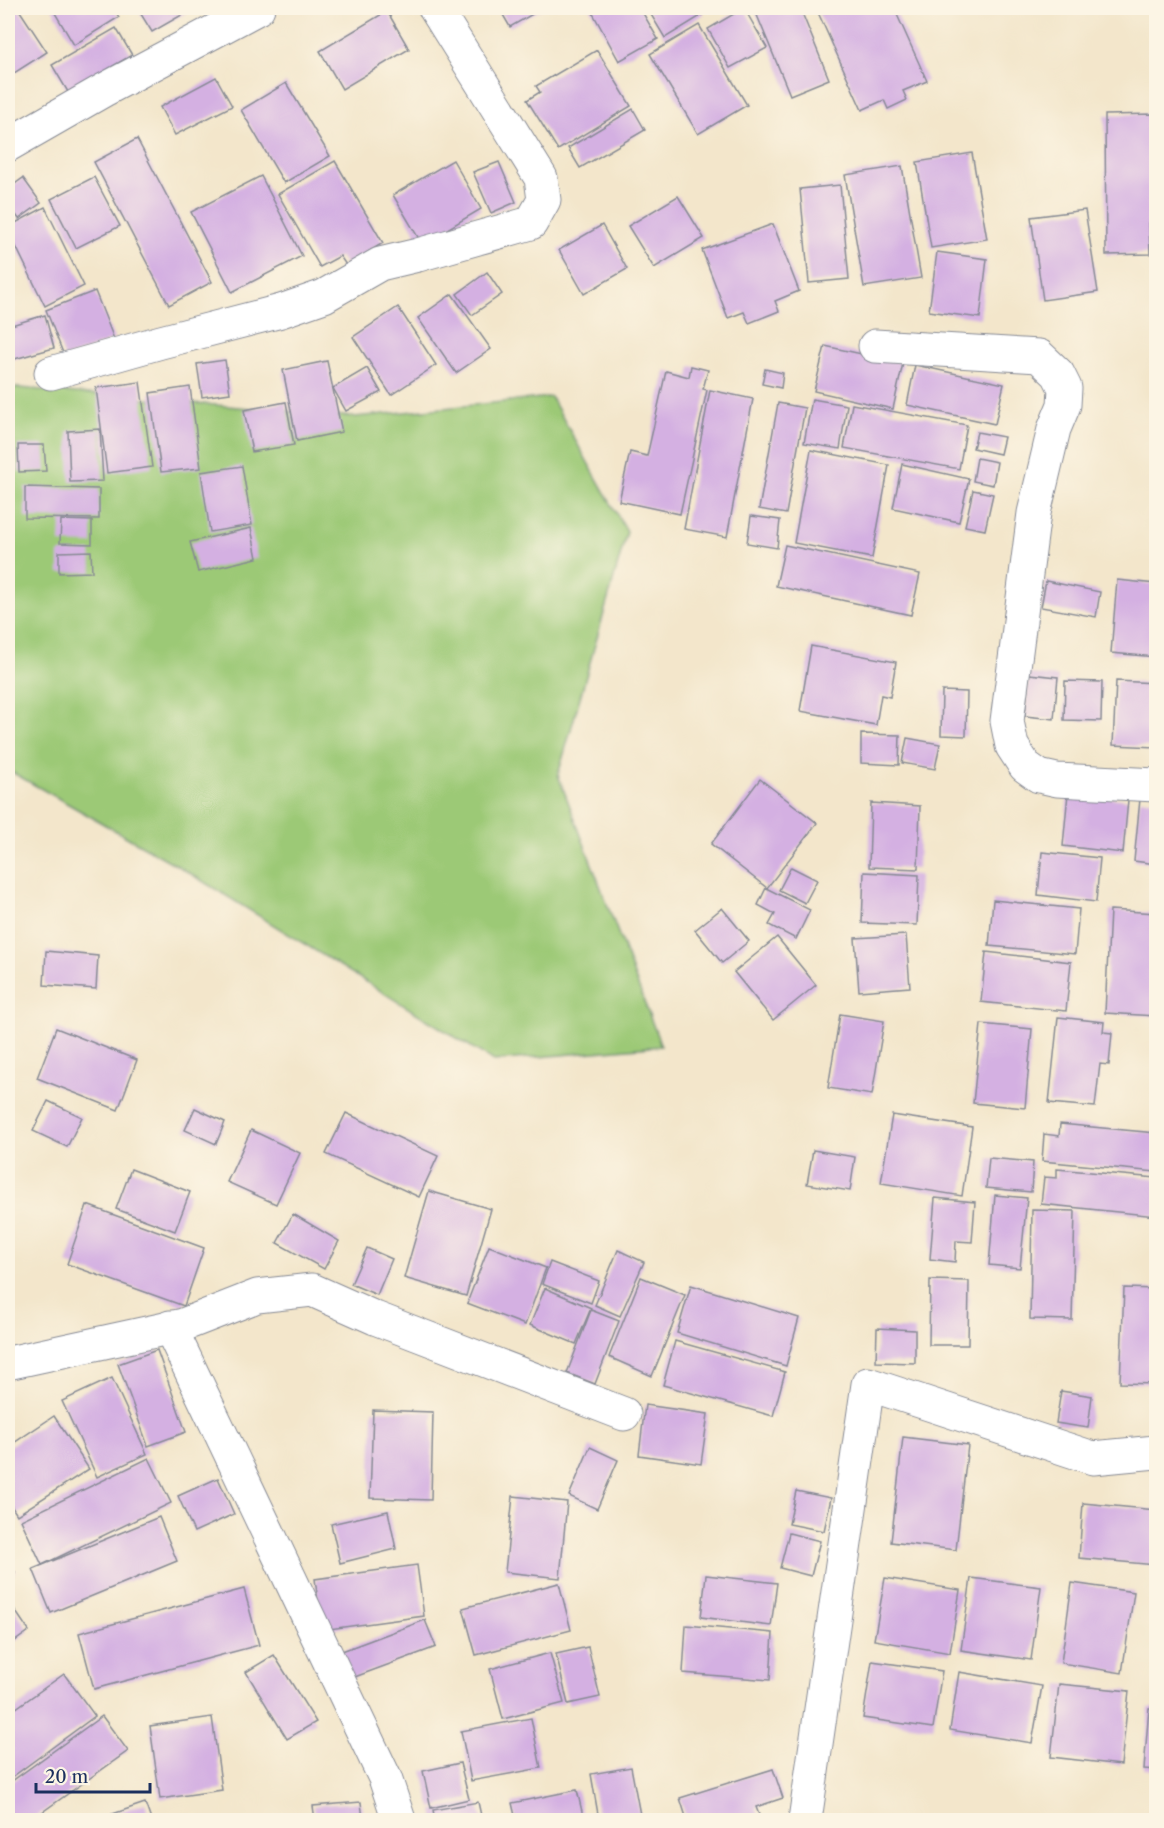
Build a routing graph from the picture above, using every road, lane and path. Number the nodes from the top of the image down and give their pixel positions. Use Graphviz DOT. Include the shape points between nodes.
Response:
graph roads {
  1 [pos="258,8"];
  2 [pos="435,8"];
  3 [pos="8,145"];
  4 [pos="875,346"];
  5 [pos="51,373"];
  6 [pos="1156,784"];
  7 [pos="170,1327"];
  8 [pos="12,1355"];
  9 [pos="624,1414"];
  10 [pos="1156,1452"];
  11 [pos="399,1821"];
  12 [pos="805,1821"];
  1 -- 3 [label="street"];
  2 -- 5 [label="street" via="541,178 544,200 531,223 380,264 324,296 281,311"];
  4 -- 6 [label="street" via="1039,356 1058,374 1065,388 1064,405 1054,429 1034,513 1007,721 1012,746 1024,766 1039,776"];
  7 -- 8 [label="street"];
  7 -- 9 [label="street" via="257,1296 312,1290"];
  7 -- 11 [label="street" via="385,1778"];
  10 -- 12 [label="street" via="1093,1458 868,1384"];
}
